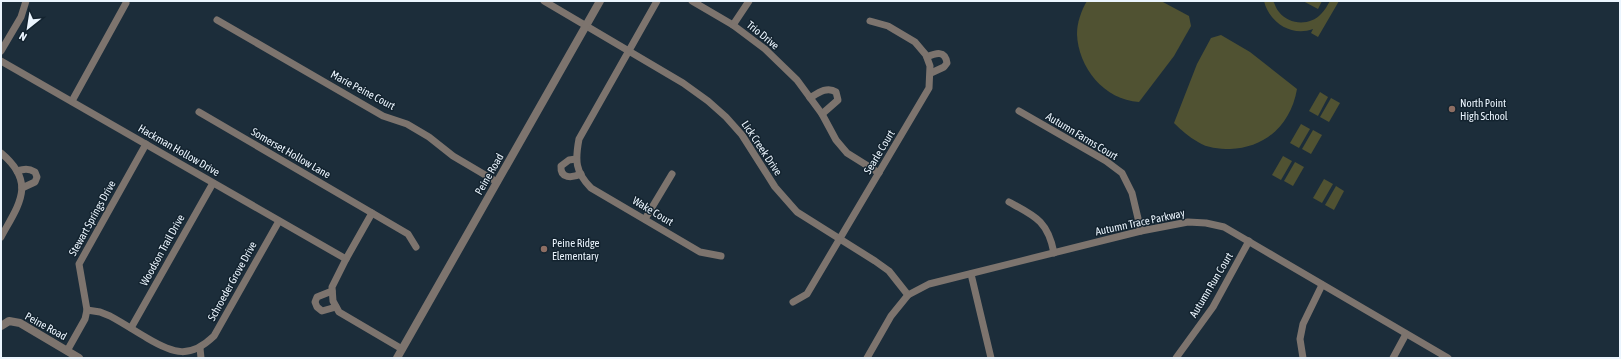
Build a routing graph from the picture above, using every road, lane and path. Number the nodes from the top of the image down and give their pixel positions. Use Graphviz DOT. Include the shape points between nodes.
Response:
graph roads {
  1 [pos="26,1"];
  2 [pos="544,1"];
  3 [pos="600,1"];
  4 [pos="657,1"];
  5 [pos="692,1"];
  6 [pos="749,1"];
  7 [pos="126,3"];
  8 [pos="217,20"];
  9 [pos="870,21"];
  10 [pos="587,25"];
  11 [pos="733,25"];
  12 [pos="630,50"];
  13 [pos="1,51"];
  14 [pos="927,57"];
  15 [pos="1,61"];
  16 [pos="931,72"];
  17 [pos="810,98"];
  18 [pos="72,101"];
  19 [pos="1019,111"];
  20 [pos="199,112"];
  21 [pos="822,114"];
  22 [pos="146,144"];
  23 [pos="1,153"];
  24 [pos="576,159"];
  25 [pos="17,171"];
  26 [pos="879,173"];
  27 [pos="581,174"];
  28 [pos="672,174"];
  29 [pos="497,182"];
  30 [pos="213,183"];
  31 [pos="22,188"];
  32 [pos="1009,202"];
  33 [pos="372,213"];
  34 [pos="645,219"];
  35 [pos="279,221"];
  36 [pos="1141,231"];
  37 [pos="1,237"];
  38 [pos="840,240"];
  39 [pos="1249,241"];
  40 [pos="416,247"];
  41 [pos="1054,253"];
  42 [pos="721,256"];
  43 [pos="346,259"];
  44 [pos="971,274"];
  45 [pos="1322,285"];
  46 [pos="332,291"];
  47 [pos="908,294"];
  48 [pos="793,302"];
  49 [pos="336,307"];
  50 [pos="87,310"];
  51 [pos="3,322"];
  52 [pos="131,328"];
  53 [pos="1406,334"];
  54 [pos="200,348"];
  55 [pos="402,349"];
  56 [pos="67,351"];
  57 [pos="183,355"];
  58 [pos="79,358"];
  59 [pos="201,358"];
  60 [pos="397,358"];
  61 [pos="867,358"];
  62 [pos="991,358"];
  63 [pos="1176,358"];
  64 [pos="1303,358"];
  65 [pos="1393,358"];
  66 [pos="1448,358"];
  1 -- 13 [label="street" via="21,17"];
  2 -- 10 [label="street, Lick Creek Drive"];
  3 -- 10 [label="street, Peine Road"];
  4 -- 12 [label="street, Wake Court"];
  5 -- 11 [label="street, Trio Drive"];
  6 -- 11 [label="street"];
  7 -- 18 [label="street"];
  8 -- 29 [label="street, Marie Peine Court" via="383,116 407,124"];
  9 -- 14 [label="street, Searle Court" via="888,26 915,42"];
  10 -- 12 [label="street, Lick Creek Drive"];
  10 -- 29 [label="street, Peine Road"];
  11 -- 17 [label="street, Trio Drive" via="765,49 797,80"];
  12 -- 24 [label="street, Wake Court" via="579,139"];
  12 -- 38 [label="street, Lick Creek Drive" via="683,82 717,108 742,135 775,187 797,212"];
  14 -- 16 [label="street, Searle Court"];
  14 -- 16 [label="street" via="939,53 946,59 944,67"];
  15 -- 18 [label="street, Hackman Hollow Drive"];
  16 -- 26 [label="street, Searle Court" via="929,88"];
  17 -- 21 [label="street, Trio Drive"];
  17 -- 21 [label="street" via="822,91 832,89 836,92 838,100"];
  18 -- 22 [label="street, Hackman Hollow Drive"];
  19 -- 36 [label="street, Autumn Farms Court" via="1106,161 1122,173 1132,193"];
  20 -- 33 [label="street, Somerset Hollow Lane"];
  21 -- 26 [label="street, Trio Drive" via="836,140 847,153"];
  22 -- 30 [label="street, Hackman Hollow Drive"];
  22 -- 50 [label="street, Stewart Springs Drive" via="79,264"];
  23 -- 25 [label="street"];
  24 -- 27 [label="street, Wake Court"];
  24 -- 27 [label="street" via="564,162 561,171 568,177"];
  25 -- 31 [label="street"];
  25 -- 31 [label="street" via="31,169 37,177 35,182"];
  26 -- 38 [label="street, Searle Court"];
  27 -- 34 [label="street, Wake Court" via="583,180 592,188"];
  28 -- 34 [label="street"];
  29 -- 55 [label="street, Peine Road"];
  30 -- 35 [label="street, Hackman Hollow Drive"];
  30 -- 52 [label="street, Woodson Trail Drive"];
  31 -- 37 [label="street" via="20,201"];
  32 -- 41 [label="street" via="1035,216 1051,237"];
  33 -- 40 [label="street, Somerset Hollow Lane" via="408,234"];
  33 -- 43 [label="street"];
  34 -- 42 [label="street, Wake Court" via="700,252"];
  35 -- 43 [label="street, Hackman Hollow Drive"];
  35 -- 54 [label="street, Schroeder Grove Drive" via="214,336"];
  36 -- 39 [label="street, Autumn Trace Parkway" via="1188,222 1206,223 1224,227"];
  36 -- 41 [label="street, Autumn Trace Parkway"];
  38 -- 47 [label="street, Lick Creek Drive" via="889,271"];
  38 -- 48 [label="street, Searle Court" via="807,294"];
  39 -- 45 [label="street, Autumn Trace Parkway"];
  39 -- 63 [label="street, Autumn Run Court" via="1213,307"];
  41 -- 44 [label="street, Autumn Trace Parkway"];
  43 -- 46 [label="street"];
  44 -- 47 [label="street, Autumn Trace Parkway" via="928,284"];
  44 -- 62 [label="street"];
  45 -- 53 [label="street, Autumn Trace Parkway"];
  45 -- 64 [label="street" via="1303,324 1300,339"];
  46 -- 49 [label="street"];
  46 -- 49 [label="street" via="317,297 315,302 322,311"];
  47 -- 61 [label="street, Autumn Trace Parkway" via="891,316"];
  49 -- 55 [label="street" via="339,312"];
  50 -- 52 [label="street, Schroeder Grove Drive" via="105,314"];
  50 -- 56 [label="street" via="85,319"];
  51 -- 56 [label="street, Peine Road" via="20,323"];
  52 -- 57 [label="street, Schroeder Grove Drive" via="168,350"];
  53 -- 65 [label="street"];
  53 -- 66 [label="street, Autumn Trace Parkway"];
  54 -- 57 [label="street, Schroeder Grove Drive"];
  54 -- 59 [label="street"];
  55 -- 60 [label="street, Peine Road"];
  56 -- 58 [label="street, Peine Road"];
}
